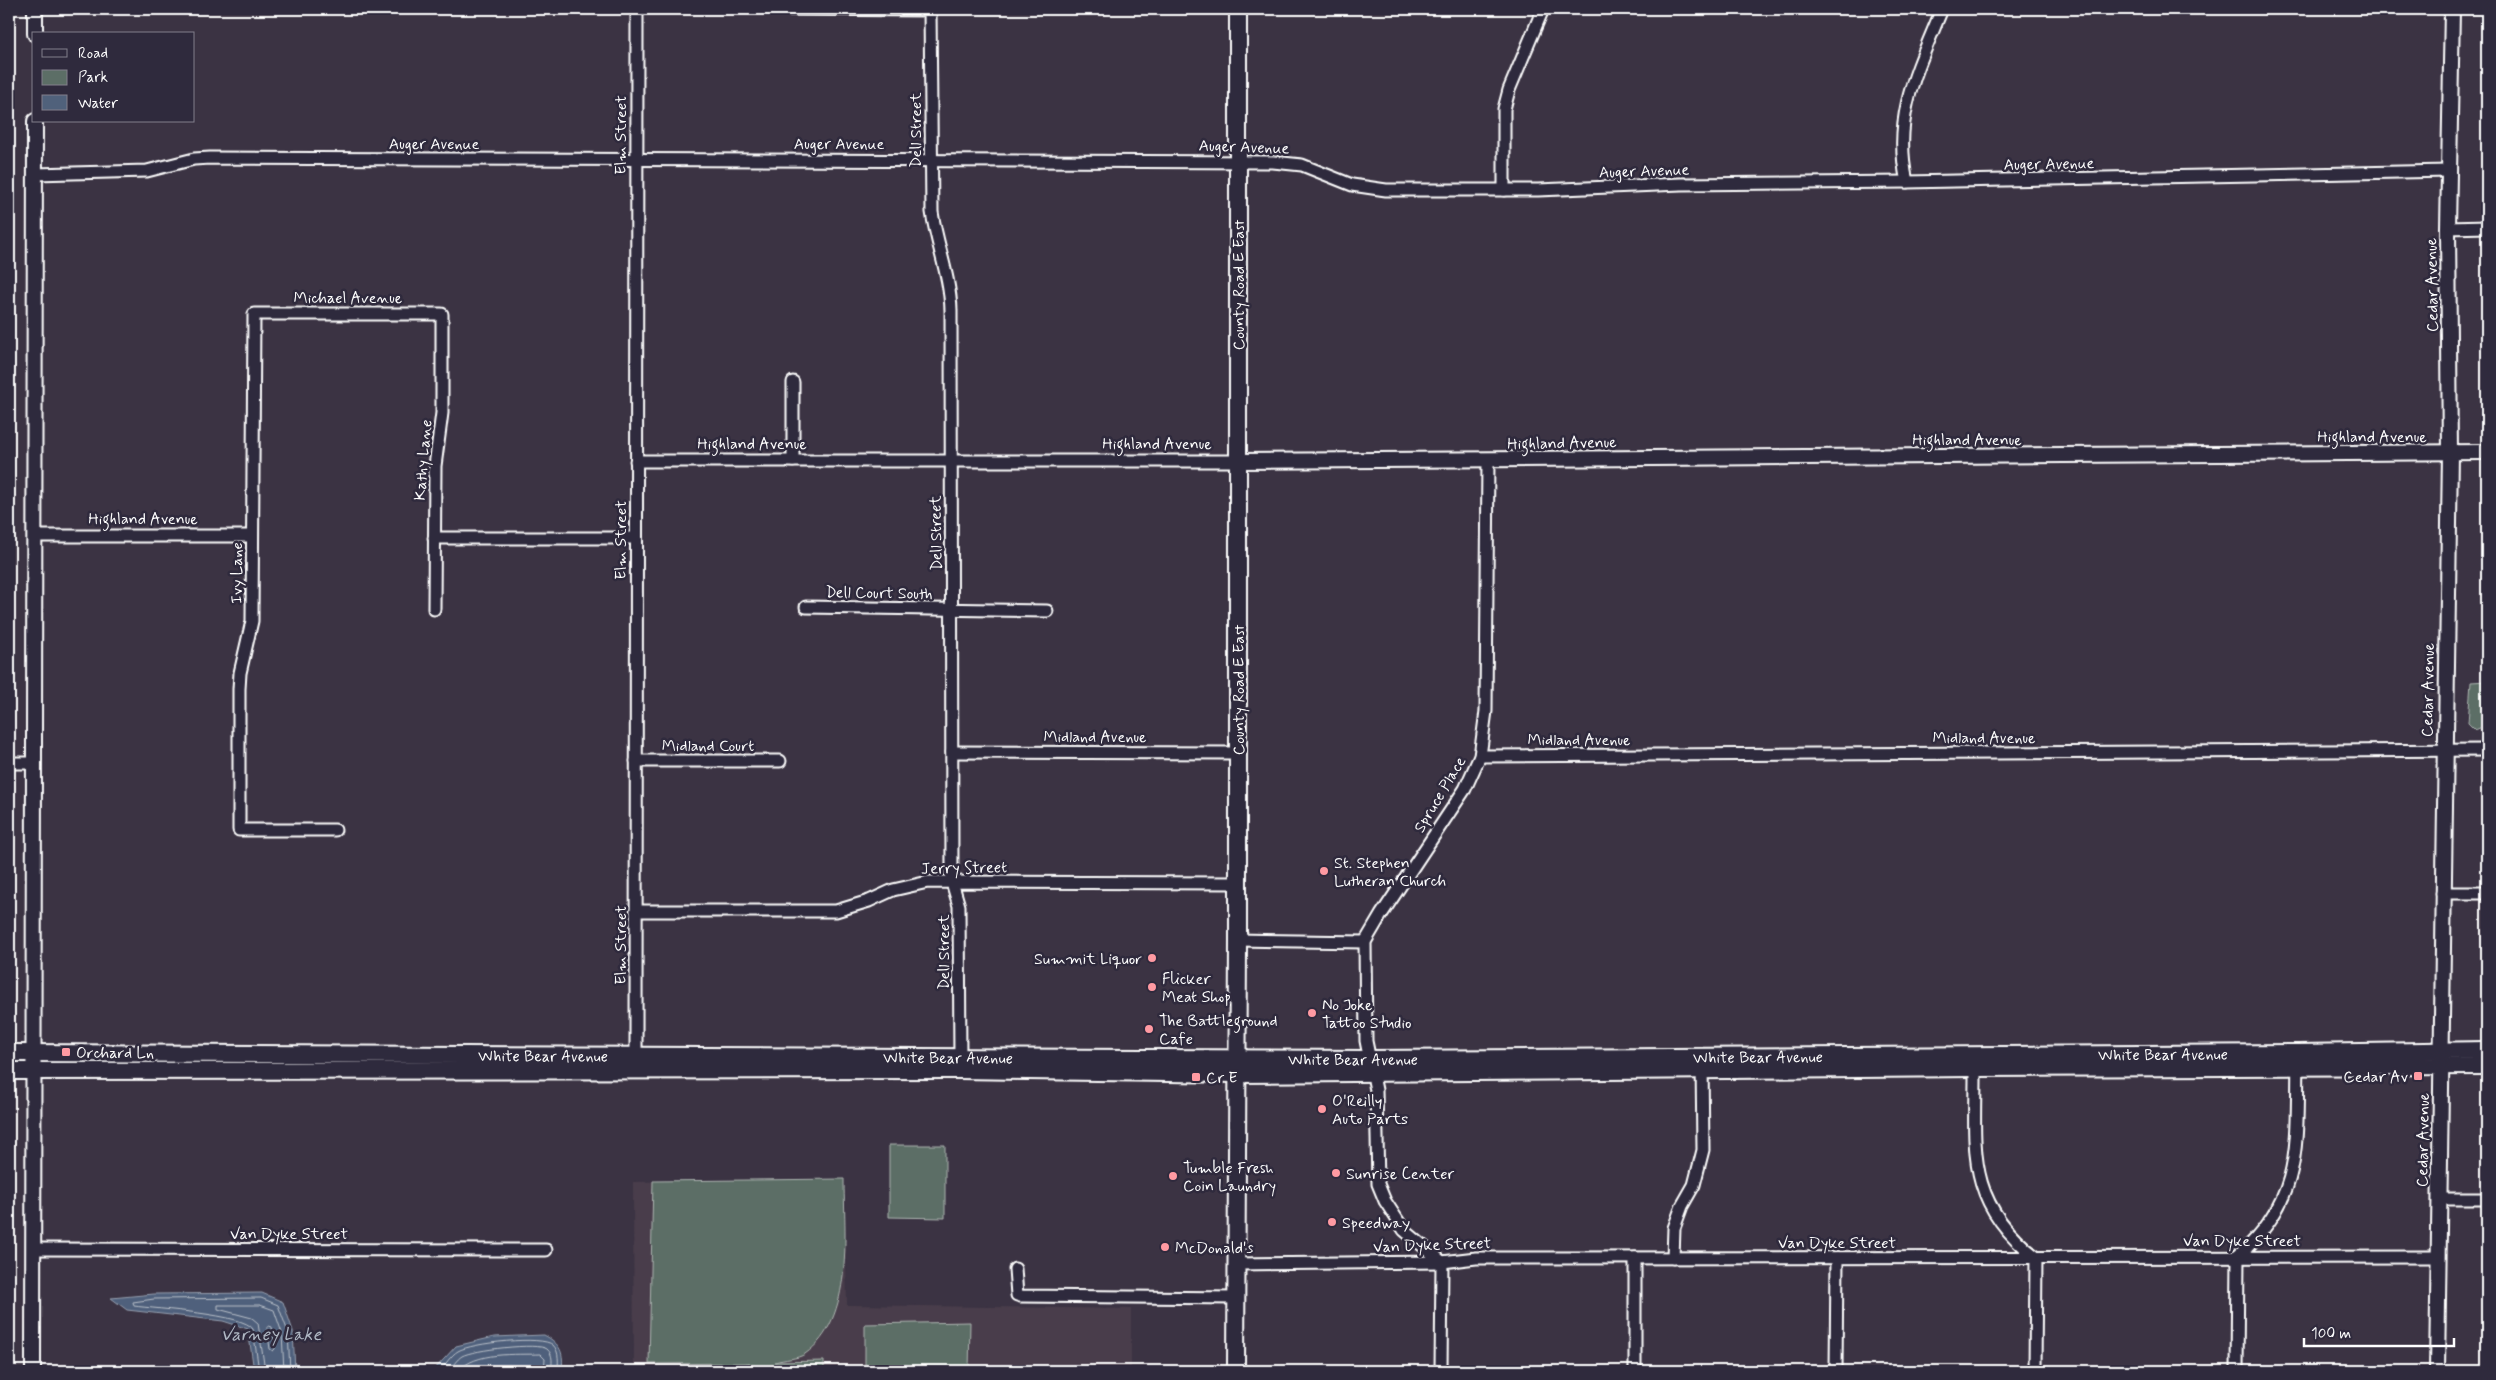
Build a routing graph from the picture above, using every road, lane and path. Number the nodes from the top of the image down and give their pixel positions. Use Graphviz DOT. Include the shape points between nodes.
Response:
graph roads {
  1 [pos="35,9"];
  2 [pos="637,9"];
  3 [pos="778,9"];
  4 [pos="930,9"];
  5 [pos="1238,9"];
  6 [pos="1543,9"];
  7 [pos="1942,9"];
  8 [pos="2452,9"];
  9 [pos="35,32"];
  10 [pos="35,122"];
  11 [pos="636,159"];
  12 [pos="931,159"];
  13 [pos="1238,162"];
  14 [pos="2449,170"];
  15 [pos="35,174"];
  16 [pos="1907,182"];
  17 [pos="1504,190"];
  18 [pos="2487,227"];
  19 [pos="2448,228"];
  20 [pos="254,314"];
  21 [pos="442,314"];
  22 [pos="792,382"];
  23 [pos="2450,452"];
  24 [pos="2487,452"];
  25 [pos="1488,460"];
  26 [pos="636,461"];
  27 [pos="793,461"];
  28 [pos="950,461"];
  29 [pos="1238,461"];
  30 [pos="34,536"];
  31 [pos="252,536"];
  32 [pos="434,538"];
  33 [pos="636,538"];
  34 [pos="806,607"];
  35 [pos="434,609"];
  36 [pos="952,609"];
  37 [pos="1047,611"];
  38 [pos="2487,750"];
  39 [pos="2444,751"];
  40 [pos="952,752"];
  41 [pos="1238,753"];
  42 [pos="1480,756"];
  43 [pos="636,761"];
  44 [pos="780,761"];
  45 [pos="9,763"];
  46 [pos="34,763"];
  47 [pos="335,830"];
  48 [pos="952,882"];
  49 [pos="1238,883"];
  50 [pos="2442,893"];
  51 [pos="2487,893"];
  52 [pos="636,911"];
  53 [pos="1238,940"];
  54 [pos="1365,942"];
  55 [pos="2440,1049"];
  56 [pos="2487,1050"];
  57 [pos="9,1053"];
  58 [pos="34,1053"];
  59 [pos="960,1058"];
  60 [pos="2298,1060"];
  61 [pos="1974,1061"];
  62 [pos="636,1063"];
  63 [pos="1702,1063"];
  64 [pos="1370,1065"];
  65 [pos="1237,1066"];
  66 [pos="2487,1066"];
  67 [pos="2440,1067"];
  68 [pos="9,1071"];
  69 [pos="34,1071"];
  70 [pos="2439,1199"];
  71 [pos="2487,1199"];
  72 [pos="33,1249"];
  73 [pos="546,1250"];
  74 [pos="2238,1256"];
  75 [pos="2036,1257"];
  76 [pos="2438,1257"];
  77 [pos="1635,1258"];
  78 [pos="1673,1258"];
  79 [pos="1837,1258"];
  80 [pos="1442,1262"];
  81 [pos="1237,1264"];
  82 [pos="1015,1269"];
  83 [pos="1236,1298"];
  84 [pos="33,1371"];
  85 [pos="1236,1371"];
  86 [pos="1441,1371"];
  87 [pos="1635,1371"];
  88 [pos="1836,1371"];
  89 [pos="2035,1371"];
  90 [pos="2236,1371"];
  91 [pos="2437,1371"];
  1 -- 9 [label="street"];
  2 -- 11 [label="street, Elm Street"];
  3 -- 4 [label="street"];
  4 -- 12 [label="street, Dell Street"];
  5 -- 13 [label="main road, County Road E East"];
  6 -- 17 [label="street" via="1504,109"];
  7 -- 16 [label="street" via="1906,99 1904,168"];
  8 -- 14 [label="street, Cedar Avenue"];
  10 -- 15 [label="street"];
  11 -- 12 [label="street, Auger Avenue"];
  11 -- 15 [label="street, Auger Avenue" via="210,158 147,171"];
  11 -- 26 [label="street, Elm Street"];
  12 -- 13 [label="street, Auger Avenue"];
  12 -- 28 [label="street, Dell Street" via="932,212 951,292"];
  13 -- 17 [label="street, Auger Avenue" via="1302,165 1352,185 1386,190"];
  13 -- 29 [label="main road, County Road E East"];
  14 -- 16 [label="street, Auger Avenue"];
  14 -- 19 [label="street, Cedar Avenue"];
  15 -- 30 [label="street"];
  16 -- 17 [label="street, Auger Avenue"];
  18 -- 19 [label="street"];
  19 -- 23 [label="street, Cedar Avenue"];
  20 -- 21 [label="street, Michael Avenue"];
  20 -- 31 [label="street, Ivy Lane"];
  21 -- 32 [label="street, Kathy Lane" via="442,413 434,466"];
  22 -- 27 [label="street"];
  23 -- 24 [label="street, Highland Avenue"];
  23 -- 25 [label="street, Highland Avenue"];
  23 -- 39 [label="street, Cedar Avenue"];
  25 -- 29 [label="street, Highland Avenue"];
  25 -- 42 [label="street, Spruce Place" via="1486,711"];
  26 -- 27 [label="street, Highland Avenue"];
  26 -- 33 [label="street, Elm Street"];
  27 -- 28 [label="street, Highland Avenue"];
  28 -- 29 [label="street, Highland Avenue"];
  28 -- 36 [label="street, Dell Street"];
  29 -- 41 [label="main road, County Road E East"];
  30 -- 31 [label="street, Highland Avenue"];
  30 -- 46 [label="street"];
  31 -- 47 [label="street, Ivy Lane" via="252,621 239,689 239,830"];
  32 -- 33 [label="street"];
  32 -- 35 [label="street, Kathy Lane"];
  33 -- 43 [label="street, Elm Street"];
  34 -- 36 [label="street, Dell Court South"];
  36 -- 37 [label="street, Dell Court South"];
  36 -- 40 [label="street, Dell Street"];
  38 -- 39 [label="street, Midland Avenue"];
  39 -- 42 [label="street, Midland Avenue"];
  39 -- 50 [label="street, Cedar Avenue"];
  40 -- 41 [label="street, Midland Avenue"];
  40 -- 48 [label="street, Dell Street"];
  41 -- 49 [label="main road, County Road E East"];
  42 -- 54 [label="street, Spruce Place" via="1465,789"];
  43 -- 44 [label="street, Midland Court"];
  43 -- 52 [label="street, Elm Street"];
  45 -- 46 [label="street"];
  46 -- 58 [label="street"];
  48 -- 49 [label="street, Jerry Street"];
  48 -- 52 [label="street, Jerry Street" via="910,884 836,911"];
  48 -- 59 [label="street, Dell Street" via="959,906"];
  49 -- 53 [label="main road, County Road E East"];
  50 -- 51 [label="street"];
  50 -- 55 [label="street, Cedar Avenue"];
  52 -- 62 [label="street, Elm Street"];
  53 -- 54 [label="street"];
  53 -- 65 [label="main road, County Road E East"];
  54 -- 64 [label="street"];
  55 -- 56 [label="main road, White Bear Avenue"];
  55 -- 60 [label="main road, White Bear Avenue"];
  55 -- 67 [label="street, Cedar Avenue"];
  57 -- 58 [label="main road, White Bear Avenue"];
  58 -- 62 [label="main road, White Bear Avenue"];
  58 -- 69 [label="street"];
  59 -- 62 [label="main road, White Bear Avenue"];
  59 -- 65 [label="main road, White Bear Avenue"];
  60 -- 61 [label="main road, White Bear Avenue"];
  60 -- 67 [label="main road, White Bear Avenue"];
  60 -- 74 [label="street" via="2297,1151 2293,1172 2286,1192 2266,1226"];
  61 -- 63 [label="main road, White Bear Avenue"];
  61 -- 75 [label="street" via="1974,1151 1980,1183 2006,1231"];
  62 -- 65 [label="main road, White Bear Avenue" via="959,1070"];
  62 -- 69 [label="main road, White Bear Avenue"];
  63 -- 64 [label="main road, White Bear Avenue"];
  63 -- 78 [label="street" via="1703,1150 1694,1185 1674,1228"];
  64 -- 65 [label="main road, White Bear Avenue"];
  64 -- 80 [label="street" via="1376,1090 1378,1184 1404,1230"];
  65 -- 81 [label="main road, County Road E East"];
  66 -- 67 [label="main road, White Bear Avenue"];
  67 -- 70 [label="street, Cedar Avenue"];
  68 -- 69 [label="main road, White Bear Avenue"];
  69 -- 72 [label="street"];
  70 -- 71 [label="street"];
  70 -- 76 [label="street, Cedar Avenue"];
  72 -- 73 [label="street, Van Dyke Street"];
  72 -- 84 [label="street"];
  74 -- 75 [label="street, Van Dyke Street"];
  74 -- 76 [label="street, Van Dyke Street"];
  74 -- 90 [label="street"];
  75 -- 79 [label="street, Van Dyke Street"];
  75 -- 89 [label="street"];
  76 -- 91 [label="street, Cedar Avenue"];
  77 -- 78 [label="street, Van Dyke Street"];
  77 -- 80 [label="street, Van Dyke Street" via="1476,1258"];
  77 -- 87 [label="street"];
  78 -- 79 [label="street, Van Dyke Street"];
  79 -- 88 [label="street"];
  80 -- 81 [label="street, Van Dyke Street"];
  80 -- 86 [label="street"];
  81 -- 83 [label="main road, County Road E East"];
  82 -- 83 [label="street" via="1015,1287 1020,1296"];
  83 -- 85 [label="main road, County Road E East"];
}
